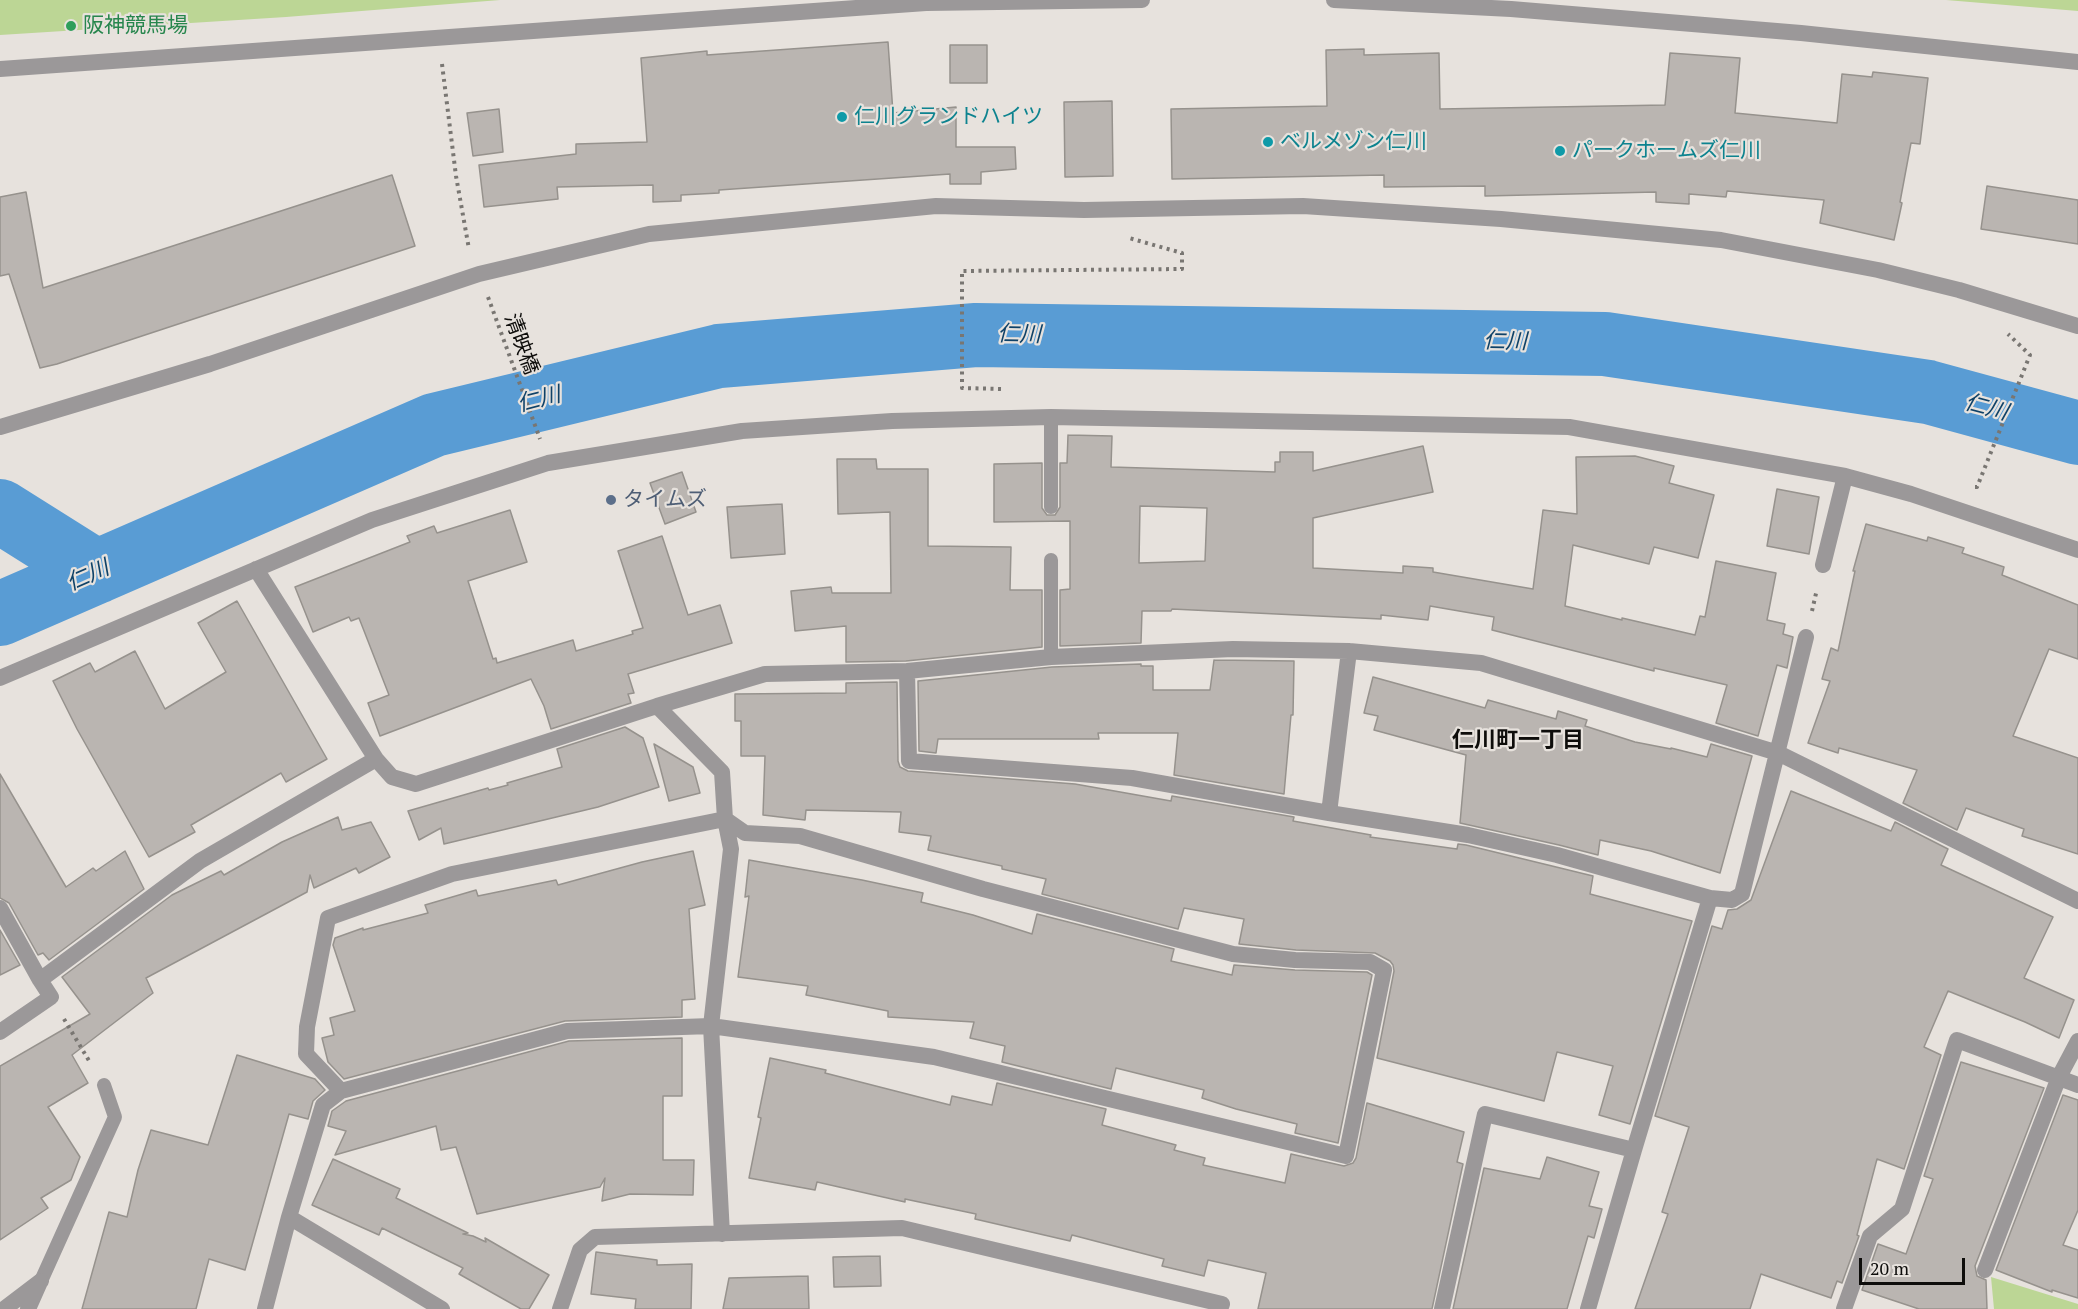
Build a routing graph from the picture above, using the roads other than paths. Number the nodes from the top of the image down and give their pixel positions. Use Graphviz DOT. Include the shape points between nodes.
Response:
graph roads {
  1 [pos="1142,0"];
  2 [pos="1334,0"];
  3 [pos="2078,62"];
  4 [pos="0,69"];
  5 [pos="2078,326"];
  6 [pos="1051,417"];
  7 [pos="0,427"];
  8 [pos="1845,476"];
  9 [pos="1051,507"];
  10 [pos="2078,550"];
  11 [pos="1051,560"];
  12 [pos="1823,565"];
  13 [pos="256,569"];
  14 [pos="1806,637"];
  15 [pos="1349,651"];
  16 [pos="1051,657"];
  17 [pos="907,671"];
  18 [pos="0,678"];
  19 [pos="657,706"];
  20 [pos="1778,753"];
  21 [pos="376,759"];
  22 [pos="1329,813"];
  23 [pos="725,819"];
  24 [pos="1710,898"];
  25 [pos="2078,901"];
  26 [pos="0,908"];
  27 [pos="40,980"];
  28 [pos="711,1026"];
  29 [pos="0,1032"];
  30 [pos="2078,1041"];
  31 [pos="2059,1077"];
  32 [pos="104,1084"];
  33 [pos="2078,1085"];
  34 [pos="341,1091"];
  35 [pos="1634,1150"];
  36 [pos="289,1217"];
  37 [pos="722,1234"];
  38 [pos="1985,1270"];
  39 [pos="41,1281"];
  40 [pos="4,1309"];
  41 [pos="28,1309"];
  42 [pos="266,1309"];
  43 [pos="442,1309"];
  44 [pos="560,1309"];
  45 [pos="1220,1309"];
  46 [pos="1442,1309"];
  47 [pos="1588,1309"];
  48 [pos="1844,1309"];
  1 -- 4 [label="street" via="926,3"];
  2 -- 3 [label="street" via="1511,9 1778,31"];
  5 -- 7 [label="street" via="1878,270 1721,240 1501,219 1303,206 1084,210 936,206 649,234 474,276 210,364"];
  6 -- 8 [label="street" via="1569,427"];
  6 -- 9 [label="lane"];
  6 -- 13 [label="street" via="915,420 742,431 548,463 372,520"];
  8 -- 10 [label="street"];
  8 -- 12 [label="street"];
  11 -- 16 [label="lane"];
  13 -- 18 [label="street"];
  13 -- 21 [label="street"];
  14 -- 20 [label="street"];
  15 -- 16 [label="street" via="1233,649"];
  15 -- 20 [label="street" via="1481,663"];
  15 -- 22 [label="street"];
  16 -- 17 [label="street"];
  17 -- 19 [label="street" via="765,674"];
  17 -- 22 [label="street" via="909,761 1132,778"];
  19 -- 21 [label="street" via="416,784 392,777"];
  19 -- 23 [label="street" via="722,772"];
  20 -- 24 [label="street" via="1742,894 1732,900"];
  20 -- 25 [label="street"];
  21 -- 27 [label="street" via="200,861"];
  22 -- 24 [label="street" via="1468,835 1557,855"];
  23 -- 28 [label="street" via="731,849"];
  23 -- 28 [label="street" via="745,833 800,836 983,889 1233,954 1370,962 1384,970 1346,1156 934,1057"];
  23 -- 34 [label="street" via="452,874 328,918 306,1027 306,1054"];
  24 -- 35 [label="street"];
  26 -- 27 [label="street"];
  27 -- 29 [label="street" via="51,998"];
  28 -- 34 [label="street" via="567,1031"];
  28 -- 37 [label="street"];
  30 -- 31 [label="street"];
  31 -- 33 [label="street"];
  31 -- 38 [label="street"];
  31 -- 48 [label="street" via="1957,1040 1902,1209 1870,1236"];
  32 -- 39 [label="lane" via="115,1116"];
  34 -- 36 [label="street" via="323,1105"];
  35 -- 46 [label="street" via="1485,1114"];
  35 -- 47 [label="street"];
  36 -- 42 [label="street"];
  36 -- 43 [label="street"];
  37 -- 44 [label="street" via="595,1237 580,1250"];
  37 -- 45 [label="street" via="902,1228 1222,1304"];
  39 -- 40 [label="street"];
  39 -- 41 [label="street"];
}
